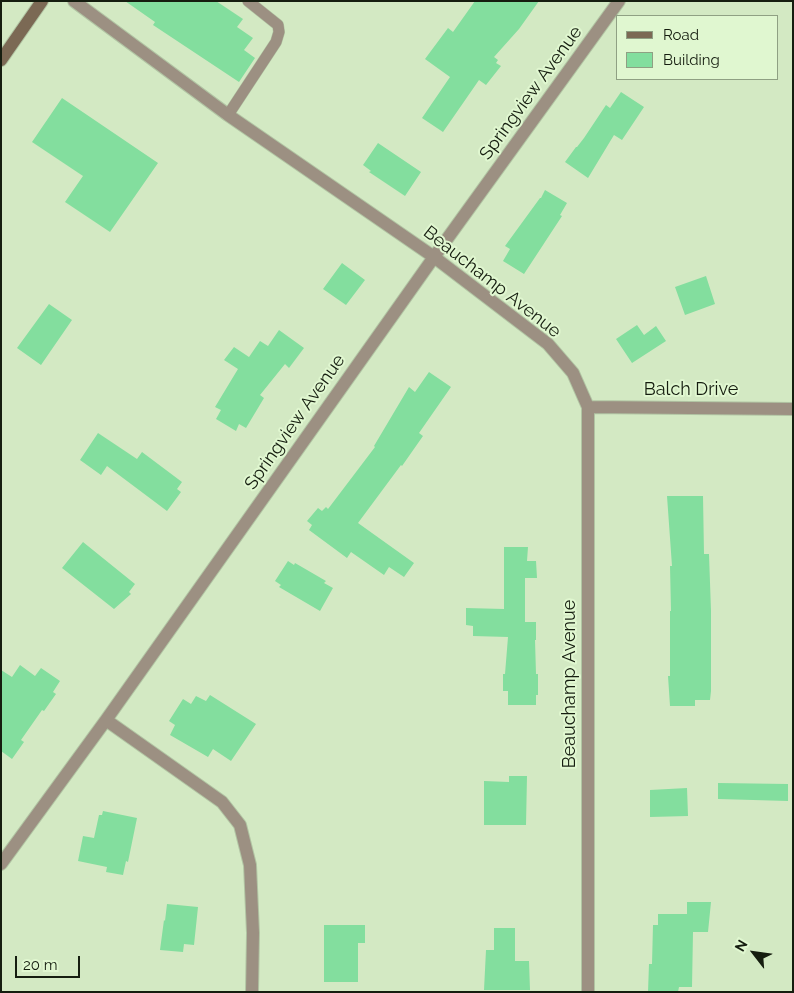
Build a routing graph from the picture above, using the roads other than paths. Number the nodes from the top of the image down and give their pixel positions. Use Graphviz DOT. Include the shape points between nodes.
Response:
graph roads {
  1 [pos="42,1"];
  2 [pos="74,1"];
  3 [pos="248,1"];
  4 [pos="619,1"];
  5 [pos="1,60"];
  6 [pos="228,115"];
  7 [pos="434,257"];
  8 [pos="588,407"];
  9 [pos="793,408"];
  10 [pos="106,720"];
  11 [pos="1,864"];
  12 [pos="252,992"];
  13 [pos="588,992"];
  1 -- 5 [label="main road"];
  2 -- 6 [label="street, Beauchamp Avenue"];
  3 -- 6 [label="lane" via="278,25 278,32 276,42"];
  4 -- 7 [label="street, Springview Avenue"];
  6 -- 7 [label="street, Beauchamp Avenue"];
  7 -- 8 [label="street, Beauchamp Avenue" via="548,344 573,373"];
  7 -- 10 [label="street, Springview Avenue"];
  8 -- 9 [label="street, Balch Drive"];
  8 -- 13 [label="street, Beauchamp Avenue"];
  10 -- 11 [label="street, Springview Avenue"];
  10 -- 12 [label="street" via="222,802 240,825 250,866"];
}
